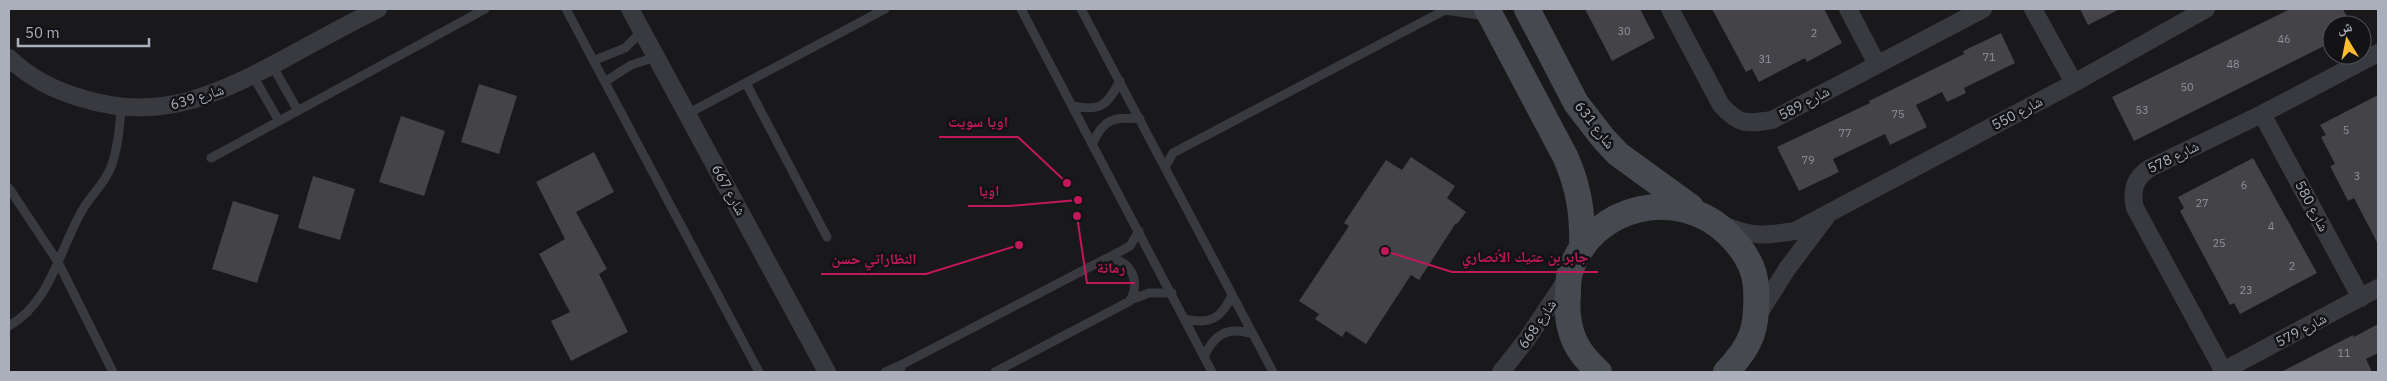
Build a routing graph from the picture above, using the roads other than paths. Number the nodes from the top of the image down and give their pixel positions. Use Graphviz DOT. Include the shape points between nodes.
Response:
graph roads {
  1 [pos="378,9"];
  2 [pos="485,9"];
  3 [pos="566,9"];
  4 [pos="630,9"];
  5 [pos="885,9"];
  6 [pos="1021,9"];
  7 [pos="1082,9"];
  8 [pos="1527,9"];
  9 [pos="1670,9"];
  10 [pos="1848,9"];
  11 [pos="1983,9"];
  12 [pos="2033,9"];
  13 [pos="2206,9"];
  14 [pos="1489,13"];
  15 [pos="642,31"];
  16 [pos="2378,53"];
  17 [pos="656,57"];
  18 [pos="9,58"];
  19 [pos="595,60"];
  20 [pos="1877,64"];
  21 [pos="272,65"];
  22 [pos="253,76"];
  23 [pos="606,81"];
  24 [pos="1120,81"];
  25 [pos="746,83"];
  26 [pos="2074,83"];
  27 [pos="1073,106"];
  28 [pos="121,107"];
  29 [pos="298,111"];
  30 [pos="687,114"];
  31 [pos="2262,114"];
  32 [pos="1140,119"];
  33 [pos="279,121"];
  34 [pos="1092,143"];
  35 [pos="211,158"];
  36 [pos="1165,167"];
  37 [pos="9,188"];
  38 [pos="1827,215"];
  39 [pos="1708,218"];
  40 [pos="1139,231"];
  41 [pos="827,237"];
  42 [pos="1582,248"];
  43 [pos="1107,258"];
  44 [pos="58,262"];
  45 [pos="1570,274"];
  46 [pos="2378,288"];
  47 [pos="1172,293"];
  48 [pos="1232,295"];
  49 [pos="2361,298"];
  50 [pos="1130,301"];
  51 [pos="1758,315"];
  52 [pos="1185,319"];
  53 [pos="9,326"];
  54 [pos="1253,334"];
  55 [pos="1204,357"];
  56 [pos="1736,367"];
  57 [pos="901,368"];
  58 [pos="114,372"];
  59 [pos="759,372"];
  60 [pos="826,372"];
  61 [pos="885,372"];
  62 [pos="995,372"];
  63 [pos="1212,372"];
  64 [pos="1273,372"];
  65 [pos="1501,372"];
  66 [pos="1598,372"];
  67 [pos="2224,372"];
  1 -- 21 [label="street, شارع 639"];
  2 -- 29 [label="lane"];
  3 -- 19 [label="lane"];
  4 -- 15 [label="street, شارع 667"];
  5 -- 25 [label="lane"];
  6 -- 27 [label="lane"];
  7 -- 24 [label="lane"];
  8 -- 39 [label="main road, شارع 631" via="1576,103 1603,138 1618,154"];
  9 -- 20 [label="street, شارع 589" via="1721,105 1742,123 1772,120"];
  10 -- 20 [label="street"];
  11 -- 20 [label="street, شارع 589"];
  12 -- 26 [label="street"];
  13 -- 26 [label="street, شارع 550"];
  14 -- 36 [label="lane" via="1445,10 1173,153"];
  14 -- 42 [label="main road" via="1576,181 1583,219"];
  15 -- 17 [label="street, شارع 667"];
  15 -- 19 [label="lane" via="625,48"];
  16 -- 31 [label="street, شارع 578"];
  17 -- 23 [label="lane" via="631,65"];
  17 -- 30 [label="street, شارع 667"];
  18 -- 28 [label="street, شارع 639" via="24,72 58,91"];
  19 -- 23 [label="lane"];
  21 -- 22 [label="street, شارع 639"];
  21 -- 29 [label="lane"];
  22 -- 28 [label="street, شارع 639" via="200,99 164,107"];
  22 -- 33 [label="lane"];
  23 -- 59 [label="lane"];
  24 -- 27 [label="lane" via="1103,105 1088,109"];
  24 -- 32 [label="lane"];
  25 -- 30 [label="lane"];
  25 -- 41 [label="lane"];
  26 -- 38 [label="street, شارع 550"];
  27 -- 34 [label="lane"];
  28 -- 44 [label="lane" via="110,169 82,210"];
  29 -- 33 [label="lane"];
  30 -- 60 [label="street, شارع 667"];
  31 -- 49 [label="street, شارع 580"];
  31 -- 67 [label="street, شارع 578" via="2150,168 2141,174 2132,195 2135,208"];
  32 -- 34 [label="lane" via="1112,120 1098,131"];
  32 -- 36 [label="lane"];
  33 -- 35 [label="lane"];
  34 -- 40 [label="lane"];
  36 -- 48 [label="lane"];
  37 -- 44 [label="lane"];
  38 -- 39 [label="street, شارع 550" via="1795,230 1769,235 1748,235"];
  38 -- 51 [label="street, شارع 550"];
  39 -- 42 [label="main road" via="1666,205 1634,210 1605,224"];
  39 -- 51 [label="main road, شارع 631" via="1742,248 1756,279"];
  40 -- 43 [label="lane" via="1130,246"];
  40 -- 47 [label="lane"];
  42 -- 45 [label="main road"];
  43 -- 50 [label="lane" via="1122,262 1132,272 1135,287"];
  43 -- 57 [label="lane"];
  44 -- 53 [label="lane" via="35,305"];
  44 -- 58 [label="lane"];
  45 -- 65 [label="street, شارع 668" via="1541,320"];
  45 -- 66 [label="main road" via="1566,312 1578,349"];
  46 -- 49 [label="street, شارع 579"];
  47 -- 50 [label="lane" via="1149,293"];
  47 -- 52 [label="lane"];
  48 -- 52 [label="lane" via="1226,308 1214,318 1200,322"];
  48 -- 54 [label="lane"];
  49 -- 67 [label="street, شارع 579"];
  50 -- 62 [label="lane"];
  51 -- 56 [label="main road" via="1752,336"];
  52 -- 55 [label="lane"];
  54 -- 55 [label="lane" via="1240,330 1217,337"];
  54 -- 64 [label="lane"];
  55 -- 63 [label="lane"];
  57 -- 61 [label="lane"];
}
